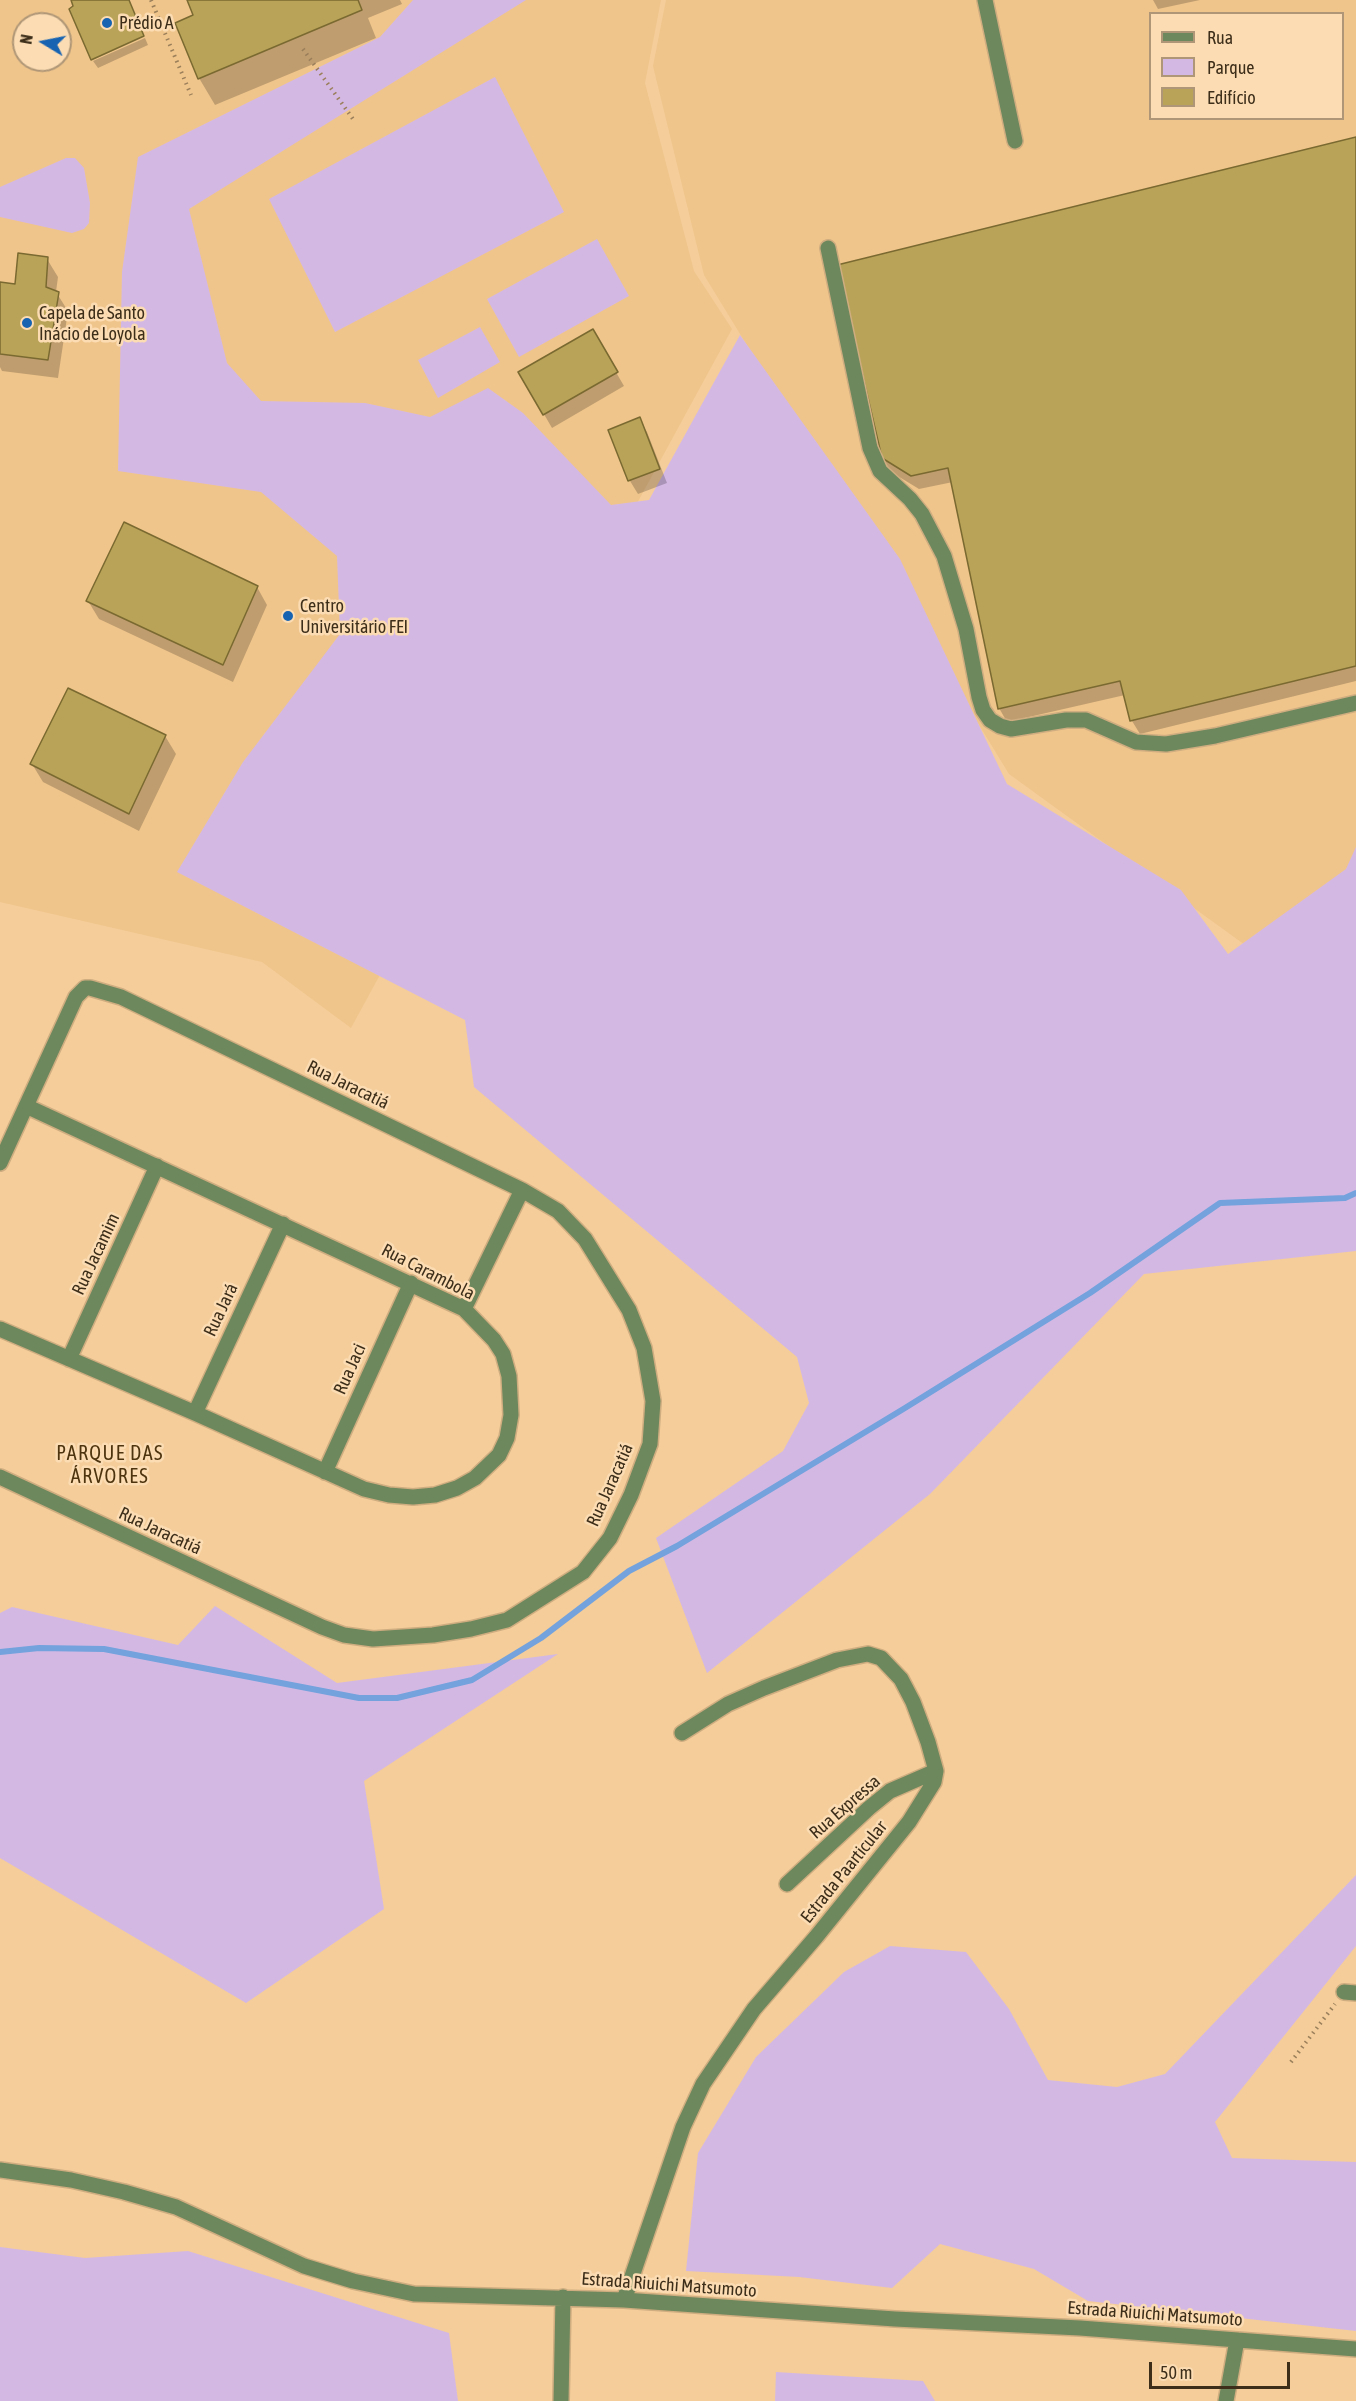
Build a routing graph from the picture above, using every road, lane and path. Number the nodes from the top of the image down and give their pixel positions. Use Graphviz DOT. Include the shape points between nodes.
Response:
graph roads {
  1 [pos="151,0"];
  2 [pos="986,0"];
  3 [pos="303,49"];
  4 [pos="191,95"];
  5 [pos="353,119"];
  6 [pos="1014,141"];
  7 [pos="828,248"];
  8 [pos="1356,703"];
  9 [pos="26,1106"];
  10 [pos="0,1163"];
  11 [pos="157,1166"];
  12 [pos="522,1190"];
  13 [pos="283,1224"];
  14 [pos="411,1283"];
  15 [pos="464,1309"];
  16 [pos="0,1329"];
  17 [pos="69,1359"];
  18 [pos="195,1413"];
  19 [pos="325,1472"];
  20 [pos="0,1477"];
  21 [pos="682,1733"];
  22 [pos="936,1771"];
  23 [pos="787,1884"];
  24 [pos="1350,1993"];
  25 [pos="1291,2062"];
  26 [pos="0,2170"];
  27 [pos="562,2297"];
  28 [pos="624,2300"];
  29 [pos="1237,2340"];
  30 [pos="1356,2349"];
  31 [pos="561,2401"];
  32 [pos="1226,2401"];
  1 -- 4 [label="path"];
  2 -- 6 [label="street"];
  3 -- 5 [label="path"];
  7 -- 8 [label="street" via="870,448 880,471 922,514 944,556 966,629 979,697 990,720 1011,729 1086,720 1136,742 1166,744"];
  9 -- 10 [label="street"];
  9 -- 11 [label="street, Rua Carambola"];
  9 -- 12 [label="street, Rua Jaracatiá" via="76,997 90,988 143,1007"];
  11 -- 13 [label="street, Rua Carambola"];
  11 -- 17 [label="street, Rua Jacamim"];
  12 -- 15 [label="street"];
  12 -- 20 [label="street, Rua Jaracatiá" via="558,1211 585,1239 610,1276 644,1348 653,1401 650,1444 610,1538 583,1572 507,1620 396,1639 344,1635 280,1609"];
  13 -- 14 [label="street, Rua Carambola"];
  13 -- 18 [label="street, Rua Jará"];
  14 -- 15 [label="street, Rua Carambola"];
  14 -- 19 [label="street, Rua Jaci"];
  15 -- 19 [label="street, Rua Carambola" via="494,1340 509,1376 511,1416 507,1438 494,1461 457,1488 413,1497 364,1489"];
  16 -- 17 [label="street, Rua Carambola"];
  17 -- 18 [label="street, Rua Carambola"];
  18 -- 19 [label="street, Rua Carambola"];
  21 -- 22 [label="street" via="728,1704 764,1688 837,1660 868,1654 881,1658 901,1679"];
  22 -- 23 [label="street, Rua Expressa" via="890,1791"];
  22 -- 28 [label="street, Estrada Paarticular" via="934,1782 909,1822 754,2009 703,2084 683,2127"];
  24 -- 25 [label="path"];
  26 -- 27 [label="street, Estrada Riuichi Matsumoto" via="71,2180 176,2206 304,2266 414,2295"];
  27 -- 28 [label="street, Estrada Riuichi Matsumoto"];
  27 -- 31 [label="street"];
  28 -- 29 [label="street, Estrada Riuichi Matsumoto"];
  29 -- 30 [label="street, Estrada Riuichi Matsumoto"];
  29 -- 32 [label="street"];
}
